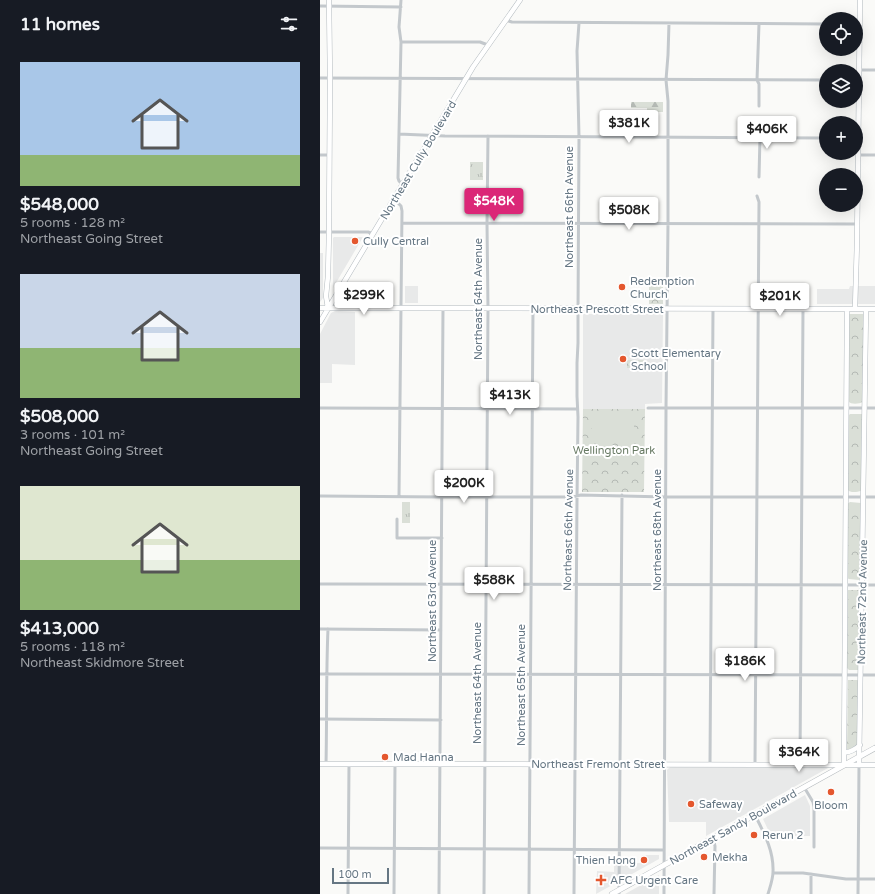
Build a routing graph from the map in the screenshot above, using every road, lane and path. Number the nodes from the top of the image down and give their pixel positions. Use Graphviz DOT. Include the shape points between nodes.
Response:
graph roads {
  1 [pos="329,0"];
  2 [pos="401,0"];
  3 [pos="520,0"];
  4 [pos="860,0"];
  5 [pos="320,6"];
  6 [pos="330,6"];
  7 [pos="400,7"];
  8 [pos="859,12"];
  9 [pos="505,20"];
  10 [pos="578,23"];
  11 [pos="669,23"];
  12 [pos="758,24"];
  13 [pos="819,24"];
  14 [pos="401,42"];
  15 [pos="488,45"];
  16 [pos="863,70"];
  17 [pos="875,70"];
  18 [pos="320,78"];
  19 [pos="330,78"];
  20 [pos="400,78"];
  21 [pos="466,79"];
  22 [pos="577,79"];
  23 [pos="666,80"];
  24 [pos="757,80"];
  25 [pos="819,80"];
  26 [pos="759,106"];
  27 [pos="399,134"];
  28 [pos="432,135"];
  29 [pos="488,136"];
  30 [pos="578,137"];
  31 [pos="668,137"];
  32 [pos="760,137"];
  33 [pos="819,138"];
  34 [pos="320,155"];
  35 [pos="329,155"];
  36 [pos="863,155"];
  37 [pos="875,155"];
  38 [pos="858,160"];
  39 [pos="759,177"];
  40 [pos="403,185"];
  41 [pos="757,196"];
  42 [pos="394,199"];
  43 [pos="402,222"];
  44 [pos="487,222"];
  45 [pos="578,223"];
  46 [pos="668,223"];
  47 [pos="758,223"];
  48 [pos="857,224"];
  49 [pos="320,232"];
  50 [pos="329,232"];
  51 [pos="374,234"];
  52 [pos="320,308"];
  53 [pos="328,308"];
  54 [pos="400,308"];
  55 [pos="443,308"];
  56 [pos="488,308"];
  57 [pos="533,309"];
  58 [pos="578,309"];
  59 [pos="668,309"];
  60 [pos="713,309"];
  61 [pos="758,309"];
  62 [pos="802,309"];
  63 [pos="847,309"];
  64 [pos="855,309"];
  65 [pos="866,309"];
  66 [pos="875,309"];
  67 [pos="320,322"];
  68 [pos="320,408"];
  69 [pos="648,408"];
  70 [pos="666,408"];
  71 [pos="802,408"];
  72 [pos="846,408"];
  73 [pos="865,408"];
  74 [pos="875,408"];
  75 [pos="400,409"];
  76 [pos="442,409"];
  77 [pos="487,409"];
  78 [pos="532,409"];
  79 [pos="578,409"];
  80 [pos="712,409"];
  81 [pos="757,409"];
  82 [pos="320,496"];
  83 [pos="399,496"];
  84 [pos="577,496"];
  85 [pos="622,496"];
  86 [pos="801,496"];
  87 [pos="442,497"];
  88 [pos="487,497"];
  89 [pos="532,497"];
  90 [pos="666,497"];
  91 [pos="711,497"];
  92 [pos="756,497"];
  93 [pos="846,497"];
  94 [pos="863,497"];
  95 [pos="875,497"];
  96 [pos="397,519"];
  97 [pos="442,538"];
  98 [pos="320,584"];
  99 [pos="666,584"];
  100 [pos="711,584"];
  101 [pos="845,584"];
  102 [pos="441,585"];
  103 [pos="486,585"];
  104 [pos="531,585"];
  105 [pos="576,585"];
  106 [pos="621,585"];
  107 [pos="756,585"];
  108 [pos="801,585"];
  109 [pos="862,585"];
  110 [pos="875,585"];
  111 [pos="320,629"];
  112 [pos="328,629"];
  113 [pos="441,630"];
  114 [pos="320,674"];
  115 [pos="326,674"];
  116 [pos="486,674"];
  117 [pos="620,674"];
  118 [pos="665,674"];
  119 [pos="710,674"];
  120 [pos="845,674"];
  121 [pos="860,674"];
  122 [pos="441,675"];
  123 [pos="530,675"];
  124 [pos="576,675"];
  125 [pos="755,675"];
  126 [pos="800,675"];
  127 [pos="875,675"];
  128 [pos="320,719"];
  129 [pos="326,719"];
  130 [pos="441,720"];
  131 [pos="860,745"];
  132 [pos="875,748"];
  133 [pos="845,752"];
  134 [pos="859,756"];
  135 [pos="320,764"];
  136 [pos="326,764"];
  137 [pos="349,764"];
  138 [pos="485,764"];
  139 [pos="530,764"];
  140 [pos="575,764"];
  141 [pos="395,765"];
  142 [pos="440,765"];
  143 [pos="620,765"];
  144 [pos="665,765"];
  145 [pos="710,765"];
  146 [pos="755,765"];
  147 [pos="800,765"];
  148 [pos="844,765"];
  149 [pos="860,765"];
  150 [pos="875,765"];
  151 [pos="804,787"];
  152 [pos="755,815"];
  153 [pos="713,838"];
  154 [pos="814,847"];
  155 [pos="320,848"];
  156 [pos="348,848"];
  157 [pos="395,848"];
  158 [pos="440,848"];
  159 [pos="485,849"];
  160 [pos="530,849"];
  161 [pos="575,849"];
  162 [pos="620,850"];
  163 [pos="664,850"];
  164 [pos="664,865"];
  165 [pos="773,873"];
  166 [pos="812,874"];
  167 [pos="858,879"];
  168 [pos="875,879"];
  169 [pos="619,892"];
  170 [pos="348,894"];
  171 [pos="394,894"];
  172 [pos="439,894"];
  173 [pos="484,894"];
  174 [pos="529,894"];
  175 [pos="574,894"];
  176 [pos="612,894"];
  177 [pos="664,894"];
  178 [pos="714,894"];
  179 [pos="768,894"];
  180 [pos="811,894"];
  181 [pos="858,894"];
  1 -- 6 [label="street"];
  2 -- 7 [label="street"];
  3 -- 9 [label="street, Northeast Cully Boulevard"];
  4 -- 8 [label="street"];
  5 -- 6 [label="street"];
  6 -- 7 [label="street"];
  6 -- 19 [label="street"];
  7 -- 14 [label="street"];
  9 -- 10 [label="street"];
  9 -- 15 [label="street, Northeast Cully Boulevard"];
  10 -- 11 [label="street"];
  10 -- 22 [label="street, Northeast 66th Avenue"];
  11 -- 12 [label="street"];
  11 -- 23 [label="street, Northeast 68th Avenue"];
  12 -- 13 [label="street"];
  12 -- 24 [label="street"];
  14 -- 15 [label="street" via="480,42"];
  14 -- 20 [label="street"];
  15 -- 21 [label="street, Northeast Cully Boulevard"];
  16 -- 17 [label="street"];
  18 -- 19 [label="street"];
  19 -- 20 [label="street"];
  19 -- 35 [label="street"];
  20 -- 21 [label="street"];
  20 -- 27 [label="street"];
  21 -- 22 [label="street"];
  21 -- 28 [label="street, Northeast Cully Boulevard"];
  22 -- 23 [label="street"];
  22 -- 30 [label="street, Northeast 66th Avenue"];
  23 -- 24 [label="street"];
  23 -- 31 [label="street, Northeast 68th Avenue"];
  24 -- 25 [label="street"];
  24 -- 26 [label="street"];
  27 -- 28 [label="street"];
  27 -- 40 [label="street" via="398,178"];
  28 -- 29 [label="street"];
  28 -- 40 [label="street, Northeast Cully Boulevard"];
  29 -- 30 [label="street"];
  29 -- 44 [label="street, Northeast 64th Avenue"];
  30 -- 31 [label="street"];
  30 -- 45 [label="street, Northeast 66th Avenue"];
  31 -- 32 [label="street"];
  31 -- 46 [label="street, Northeast 68th Avenue"];
  32 -- 33 [label="street"];
  32 -- 39 [label="street"];
  34 -- 35 [label="street"];
  35 -- 50 [label="street"];
  36 -- 37 [label="street"];
  38 -- 48 [label="street"];
  40 -- 42 [label="street, Northeast Cully Boulevard"];
  41 -- 47 [label="street"];
  42 -- 43 [label="street" via="401,208"];
  42 -- 51 [label="street, Northeast Cully Boulevard"];
  43 -- 44 [label="street"];
  43 -- 54 [label="street"];
  44 -- 45 [label="street"];
  44 -- 56 [label="street, Northeast 64th Avenue"];
  45 -- 46 [label="street"];
  45 -- 58 [label="street, Northeast 66th Avenue"];
  46 -- 47 [label="street"];
  46 -- 59 [label="street, Northeast 68th Avenue"];
  47 -- 48 [label="street"];
  47 -- 61 [label="street"];
  48 -- 64 [label="street"];
  49 -- 50 [label="street"];
  50 -- 51 [label="street"];
  50 -- 53 [label="street" via="326,296"];
  51 -- 53 [label="street, Northeast Cully Boulevard"];
  52 -- 53 [label="street, Northeast Prescott Street"];
  53 -- 54 [label="street, Northeast Prescott Street"];
  53 -- 67 [label="street, Northeast Cully Boulevard"];
  54 -- 55 [label="street, Northeast Prescott Street"];
  54 -- 75 [label="street"];
  55 -- 56 [label="street, Northeast Prescott Street"];
  55 -- 76 [label="street, Northeast 63rd Avenue"];
  56 -- 57 [label="street, Northeast Prescott Street"];
  56 -- 77 [label="street, Northeast 64th Avenue"];
  57 -- 58 [label="street, Northeast Prescott Street"];
  57 -- 78 [label="street, Northeast 65th Avenue"];
  58 -- 59 [label="street, Northeast Prescott Street"];
  58 -- 79 [label="street, Northeast 66th Avenue"];
  59 -- 60 [label="street, Northeast Prescott Street"];
  59 -- 70 [label="street, Northeast 68th Avenue"];
  60 -- 61 [label="street, Northeast Prescott Street"];
  60 -- 80 [label="street"];
  61 -- 62 [label="street, Northeast Prescott Street"];
  61 -- 81 [label="street"];
  62 -- 63 [label="street, Northeast Prescott Street"];
  62 -- 71 [label="street"];
  63 -- 64 [label="street, Northeast Prescott Street"];
  63 -- 72 [label="street, Northeast 72nd Avenue"];
  64 -- 65 [label="street, Northeast Prescott Street"];
  65 -- 66 [label="street, Northeast Prescott Street"];
  65 -- 73 [label="street, Northeast 72nd Avenue"];
  68 -- 75 [label="street"];
  69 -- 70 [label="street"];
  70 -- 80 [label="street"];
  70 -- 90 [label="street, Northeast 68th Avenue"];
  71 -- 72 [label="street"];
  71 -- 81 [label="street"];
  71 -- 86 [label="street"];
  72 -- 73 [label="street"];
  72 -- 93 [label="street, Northeast 72nd Avenue"];
  73 -- 74 [label="street"];
  73 -- 94 [label="street, Northeast 72nd Avenue"];
  75 -- 76 [label="street"];
  75 -- 83 [label="street"];
  76 -- 77 [label="street"];
  76 -- 87 [label="street, Northeast 63rd Avenue"];
  77 -- 78 [label="street"];
  77 -- 88 [label="street, Northeast 64th Avenue"];
  78 -- 79 [label="street"];
  78 -- 89 [label="street, Northeast 65th Avenue"];
  79 -- 84 [label="street, Northeast 66th Avenue"];
  80 -- 81 [label="street"];
  80 -- 91 [label="street"];
  81 -- 92 [label="street"];
  82 -- 83 [label="street"];
  83 -- 87 [label="street"];
  84 -- 85 [label="street"];
  84 -- 89 [label="street"];
  84 -- 105 [label="street, Northeast 66th Avenue"];
  85 -- 90 [label="street"];
  85 -- 106 [label="street"];
  86 -- 92 [label="street"];
  86 -- 93 [label="street"];
  86 -- 108 [label="street"];
  87 -- 88 [label="street"];
  87 -- 97 [label="street, Northeast 63rd Avenue"];
  88 -- 89 [label="street"];
  88 -- 103 [label="street, Northeast 64th Avenue"];
  89 -- 104 [label="street, Northeast 65th Avenue"];
  90 -- 91 [label="street"];
  90 -- 99 [label="street, Northeast 68th Avenue"];
  91 -- 92 [label="street"];
  91 -- 100 [label="street"];
  92 -- 107 [label="street"];
  93 -- 94 [label="street"];
  93 -- 101 [label="street, Northeast 72nd Avenue"];
  94 -- 95 [label="street"];
  94 -- 109 [label="street, Northeast 72nd Avenue"];
  96 -- 97 [label="street" via="397,538"];
  97 -- 102 [label="street, Northeast 63rd Avenue"];
  98 -- 102 [label="street"];
  99 -- 100 [label="street"];
  99 -- 106 [label="street"];
  99 -- 118 [label="street, Northeast 68th Avenue"];
  100 -- 107 [label="street"];
  100 -- 119 [label="street"];
  101 -- 108 [label="street"];
  101 -- 109 [label="street"];
  101 -- 120 [label="street, Northeast 72nd Avenue"];
  102 -- 103 [label="street"];
  102 -- 113 [label="street, Northeast 63rd Avenue"];
  103 -- 104 [label="street"];
  103 -- 116 [label="street, Northeast 64th Avenue"];
  104 -- 105 [label="street"];
  104 -- 123 [label="street, Northeast 65th Avenue"];
  105 -- 106 [label="street"];
  105 -- 124 [label="street, Northeast 66th Avenue"];
  106 -- 117 [label="street"];
  107 -- 108 [label="street"];
  107 -- 125 [label="street"];
  108 -- 126 [label="street"];
  109 -- 110 [label="street"];
  109 -- 121 [label="street, Northeast 72nd Avenue"];
  111 -- 112 [label="street"];
  112 -- 113 [label="street"];
  112 -- 115 [label="street"];
  113 -- 122 [label="street, Northeast 63rd Avenue"];
  114 -- 115 [label="street"];
  115 -- 122 [label="street"];
  115 -- 129 [label="street"];
  116 -- 122 [label="street"];
  116 -- 123 [label="street"];
  116 -- 138 [label="street, Northeast 64th Avenue"];
  117 -- 118 [label="street"];
  117 -- 124 [label="street"];
  117 -- 143 [label="street"];
  118 -- 119 [label="street"];
  118 -- 144 [label="street, Northeast 68th Avenue"];
  119 -- 125 [label="street"];
  119 -- 145 [label="street"];
  120 -- 121 [label="street"];
  120 -- 126 [label="street"];
  120 -- 133 [label="street, Northeast 72nd Avenue"];
  121 -- 127 [label="street"];
  121 -- 131 [label="street, Northeast 72nd Avenue"];
  122 -- 130 [label="street, Northeast 63rd Avenue"];
  123 -- 124 [label="street"];
  123 -- 139 [label="street, Northeast 65th Avenue"];
  124 -- 140 [label="street, Northeast 66th Avenue"];
  125 -- 126 [label="street"];
  125 -- 146 [label="street"];
  126 -- 147 [label="street"];
  128 -- 129 [label="street"];
  129 -- 130 [label="street"];
  129 -- 136 [label="street"];
  130 -- 142 [label="street, Northeast 63rd Avenue"];
  131 -- 133 [label="street"];
  131 -- 134 [label="street, Northeast 72nd Avenue"];
  132 -- 134 [label="main road, Northeast Sandy Boulevard"];
  133 -- 148 [label="street, Northeast 72nd Avenue"];
  134 -- 148 [label="main road, Northeast Sandy Boulevard"];
  134 -- 149 [label="street, Northeast 72nd Avenue"];
  135 -- 136 [label="street, Northeast Fremont Street"];
  136 -- 137 [label="street, Northeast Fremont Street"];
  137 -- 141 [label="street, Northeast Fremont Street"];
  137 -- 156 [label="street"];
  138 -- 139 [label="street, Northeast Fremont Street"];
  138 -- 142 [label="street, Northeast Fremont Street"];
  138 -- 159 [label="street, Northeast 64th Avenue"];
  139 -- 140 [label="street, Northeast Fremont Street"];
  139 -- 160 [label="street, Northeast 65th Avenue"];
  140 -- 143 [label="street, Northeast Fremont Street"];
  140 -- 161 [label="street, Northeast 66th Avenue"];
  141 -- 142 [label="street, Northeast Fremont Street"];
  141 -- 157 [label="street"];
  142 -- 158 [label="street, Northeast 63rd Avenue"];
  143 -- 144 [label="street, Northeast Fremont Street"];
  143 -- 162 [label="street"];
  144 -- 145 [label="street, Northeast Fremont Street"];
  144 -- 163 [label="street, Northeast 68th Avenue"];
  145 -- 146 [label="street, Northeast Fremont Street"];
  146 -- 147 [label="street, Northeast Fremont Street"];
  147 -- 148 [label="street, Northeast Fremont Street"];
  148 -- 149 [label="street, Northeast Fremont Street"];
  148 -- 151 [label="main road, Northeast Sandy Boulevard"];
  149 -- 150 [label="street, Northeast Fremont Street"];
  149 -- 167 [label="street, Northeast 72nd Avenue"];
  151 -- 152 [label="main road, Northeast Sandy Boulevard"];
  151 -- 154 [label="street" via="814,807"];
  152 -- 153 [label="main road, Northeast Sandy Boulevard"];
  152 -- 165 [label="street" via="769,844"];
  153 -- 164 [label="main road, Northeast Sandy Boulevard"];
  153 -- 178 [label="street"];
  155 -- 156 [label="street"];
  156 -- 157 [label="street"];
  156 -- 170 [label="street"];
  157 -- 158 [label="street"];
  157 -- 171 [label="street"];
  158 -- 159 [label="street"];
  158 -- 172 [label="street, Northeast 63rd Avenue"];
  159 -- 160 [label="street"];
  159 -- 173 [label="street, Northeast 64th Avenue"];
  160 -- 161 [label="street"];
  160 -- 174 [label="street, Northeast 65th Avenue"];
  161 -- 162 [label="street"];
  161 -- 175 [label="street, Northeast 66th Avenue"];
  162 -- 163 [label="street"];
  162 -- 169 [label="street"];
  163 -- 164 [label="street, Northeast 68th Avenue"];
  164 -- 169 [label="main road, Northeast Sandy Boulevard"];
  164 -- 177 [label="street, Northeast 68th Avenue"];
  165 -- 166 [label="street"];
  165 -- 179 [label="street"];
  166 -- 167 [label="street"];
  166 -- 180 [label="street"];
  167 -- 168 [label="street"];
  167 -- 181 [label="street, Northeast 72nd Avenue"];
  169 -- 176 [label="main road, Northeast Sandy Boulevard"];
}
